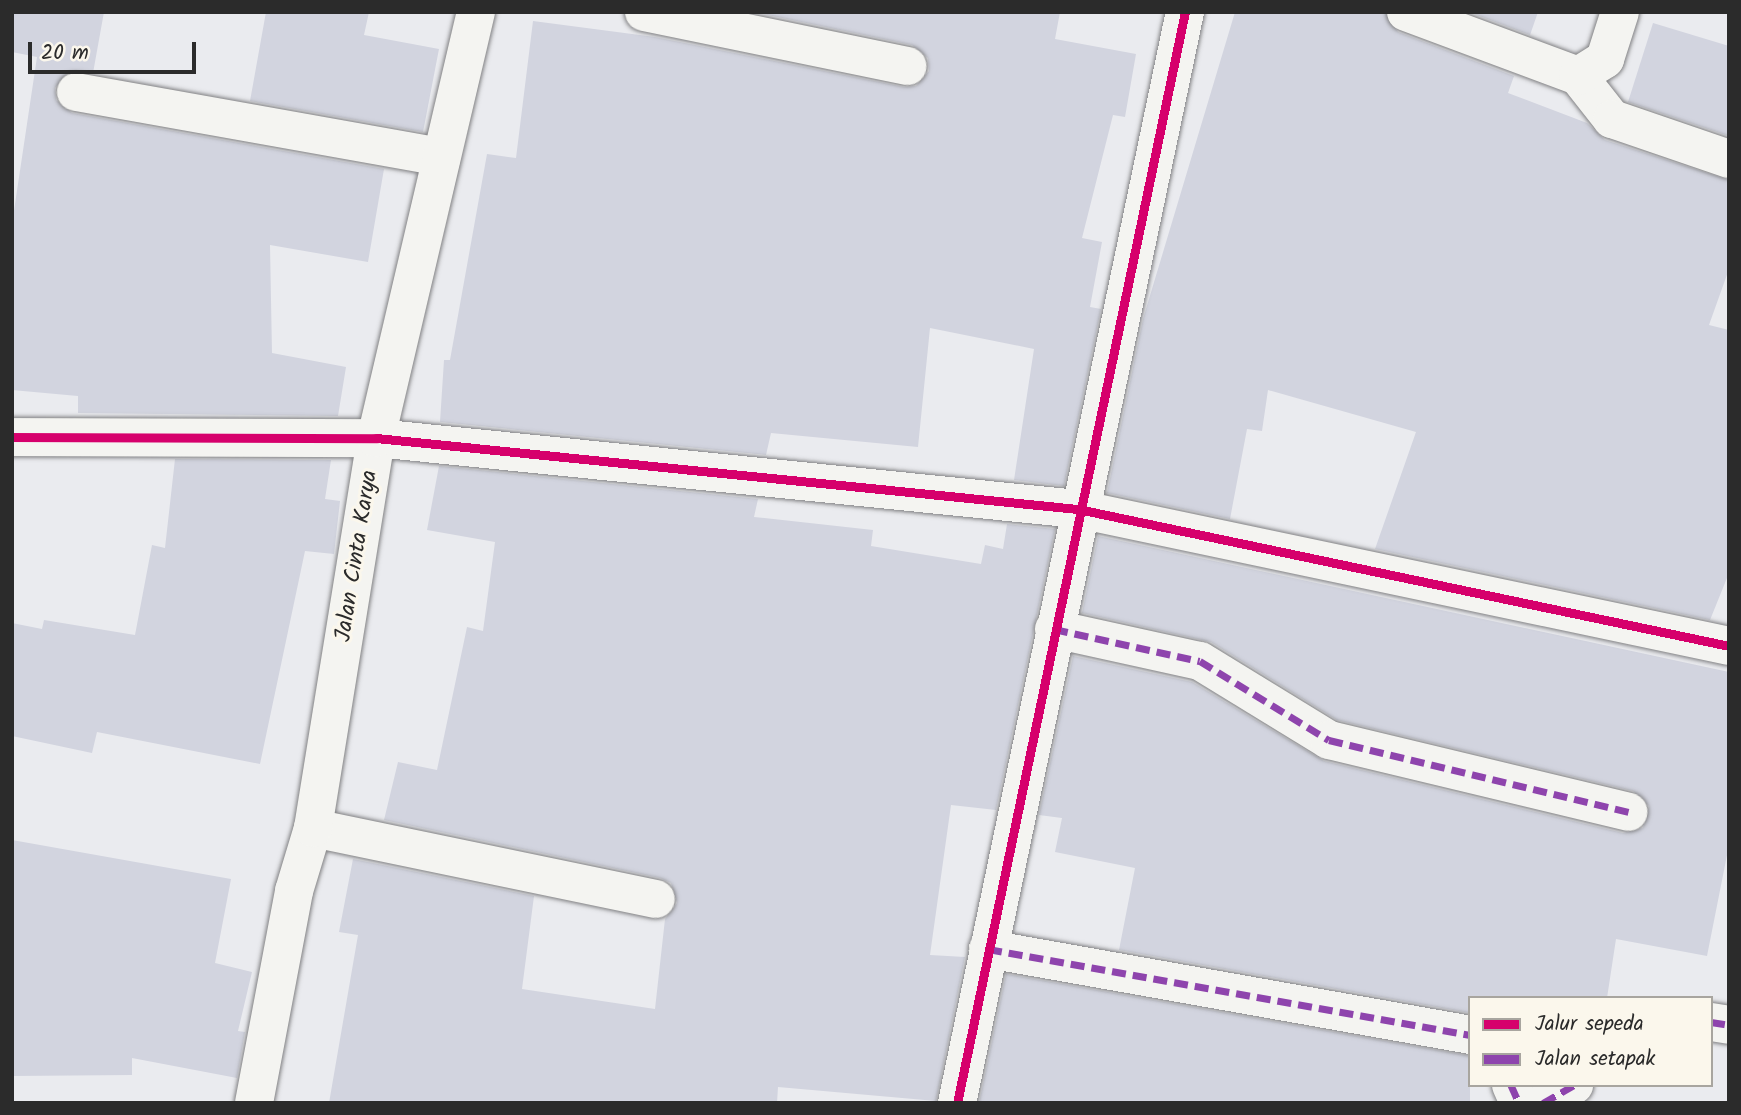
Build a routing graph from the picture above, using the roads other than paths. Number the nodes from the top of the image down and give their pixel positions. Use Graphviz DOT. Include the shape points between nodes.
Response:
graph roads {
  1 [pos="476,12"];
  2 [pos="643,12"];
  3 [pos="1185,12"];
  4 [pos="1406,12"];
  5 [pos="1620,12"];
  6 [pos="908,66"];
  7 [pos="1578,76"];
  8 [pos="76,93"];
  9 [pos="441,157"];
  10 [pos="1729,159"];
  11 [pos="12,437"];
  12 [pos="376,438"];
  13 [pos="1079,509"];
  14 [pos="1054,629"];
  15 [pos="1729,646"];
  16 [pos="1628,812"];
  17 [pos="313,828"];
  18 [pos="656,899"];
  19 [pos="988,949"];
  20 [pos="1468,1035"];
  21 [pos="1512,1087"];
  22 [pos="1571,1087"];
  23 [pos="254,1103"];
  24 [pos="957,1103"];
  25 [pos="1519,1103"];
  26 [pos="1543,1103"];
  1 -- 9 [label="street, Jalan Cinta Karya"];
  2 -- 6 [label="street"];
  3 -- 13 [label="street"];
  4 -- 7 [label="street"];
  5 -- 7 [label="street" via="1605,59"];
  7 -- 10 [label="street" via="1612,119"];
  8 -- 9 [label="street"];
  9 -- 12 [label="street, Jalan Cinta Karya"];
  11 -- 12 [label="street"];
  12 -- 13 [label="street"];
  12 -- 17 [label="street, Jalan Cinta Karya"];
  13 -- 14 [label="street"];
  13 -- 15 [label="street"];
  14 -- 16 [label="street" via="1200,661 1329,740"];
  14 -- 19 [label="street"];
  17 -- 18 [label="street"];
  17 -- 23 [label="street, Jalan Cinta Karya" via="294,891"];
  19 -- 20 [label="street"];
  19 -- 24 [label="street"];
  21 -- 25 [label="street"];
  22 -- 26 [label="street"];
}
